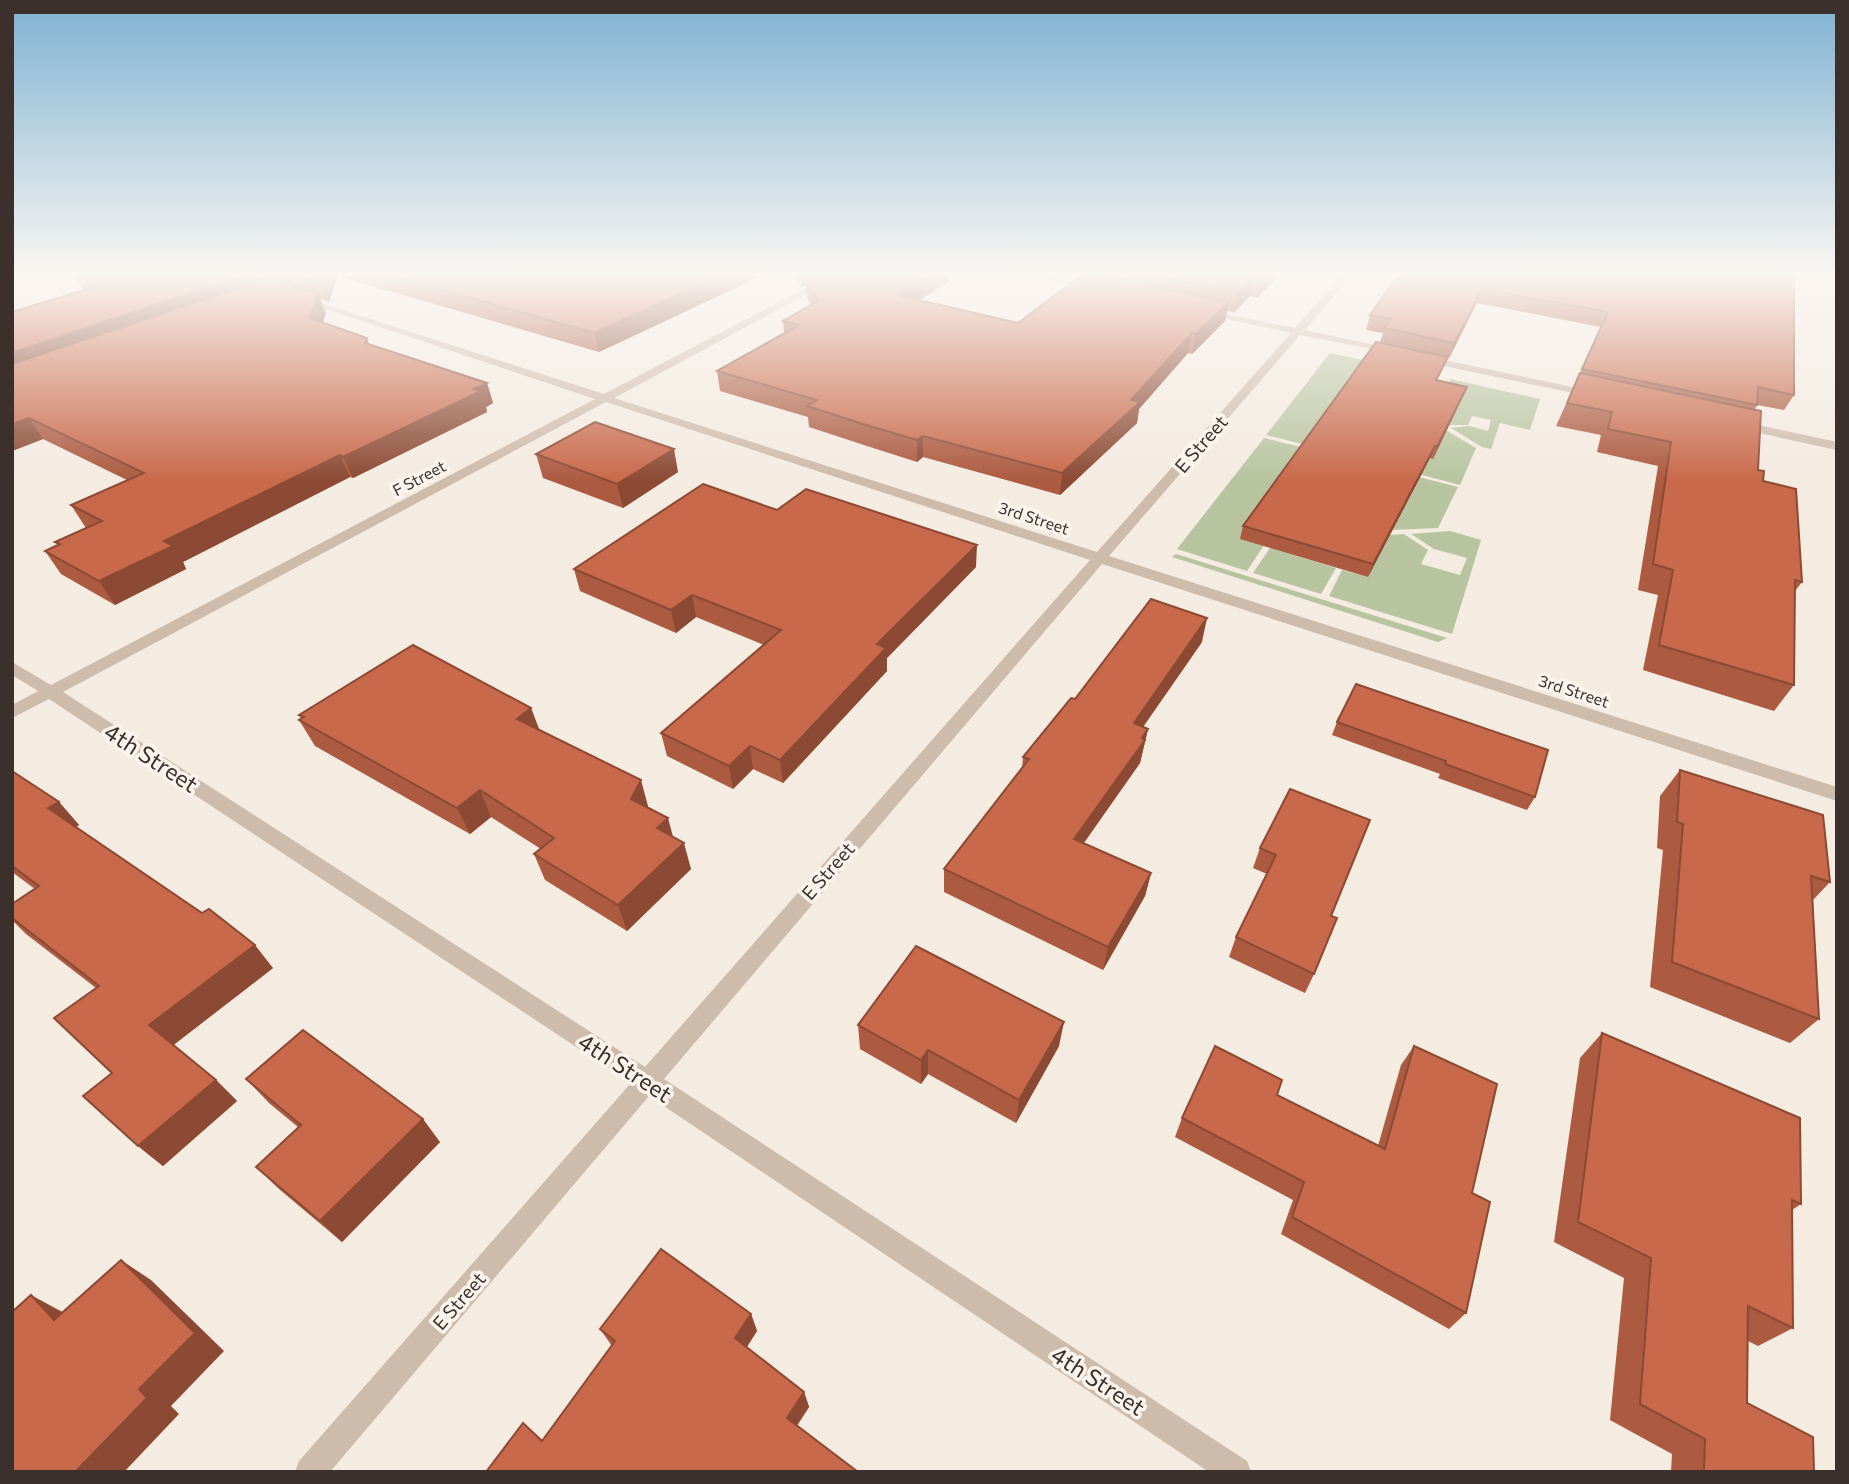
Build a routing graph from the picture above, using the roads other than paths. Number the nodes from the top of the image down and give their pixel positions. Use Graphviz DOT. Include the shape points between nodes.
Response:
graph roads {
  1 [pos="438,342"];
  2 [pos="712,342"];
  3 [pos="1291,342"];
  4 [pos="1348,342"];
  5 [pos="1404,354"];
  6 [pos="1418,357"];
  7 [pos="608,398"];
  8 [pos="1614,398"];
  9 [pos="1732,424"];
  10 [pos="1837,446"];
  11 [pos="1100,558"];
  12 [pos="12,667"];
  13 [pos="52,691"];
  14 [pos="12,712"];
  15 [pos="1837,794"];
  16 [pos="647,1081"];
  17 [pos="310,1472"];
  18 [pos="1237,1472"];
  1 -- 7 [label="street, 3rd Street"];
  2 -- 7 [label="street, F Street"];
  3 -- 11 [label="street, E Street"];
  4 -- 5 [label="street"];
  6 -- 8 [label="street"];
  7 -- 11 [label="street, 3rd Street"];
  7 -- 13 [label="street, F Street"];
  9 -- 10 [label="street"];
  11 -- 15 [label="street, 3rd Street"];
  11 -- 16 [label="street, E Street"];
  12 -- 13 [label="street, 4th Street"];
  13 -- 14 [label="street, F Street"];
  13 -- 16 [label="street, 4th Street"];
  16 -- 17 [label="street, E Street"];
  16 -- 18 [label="street, 4th Street"];
}
